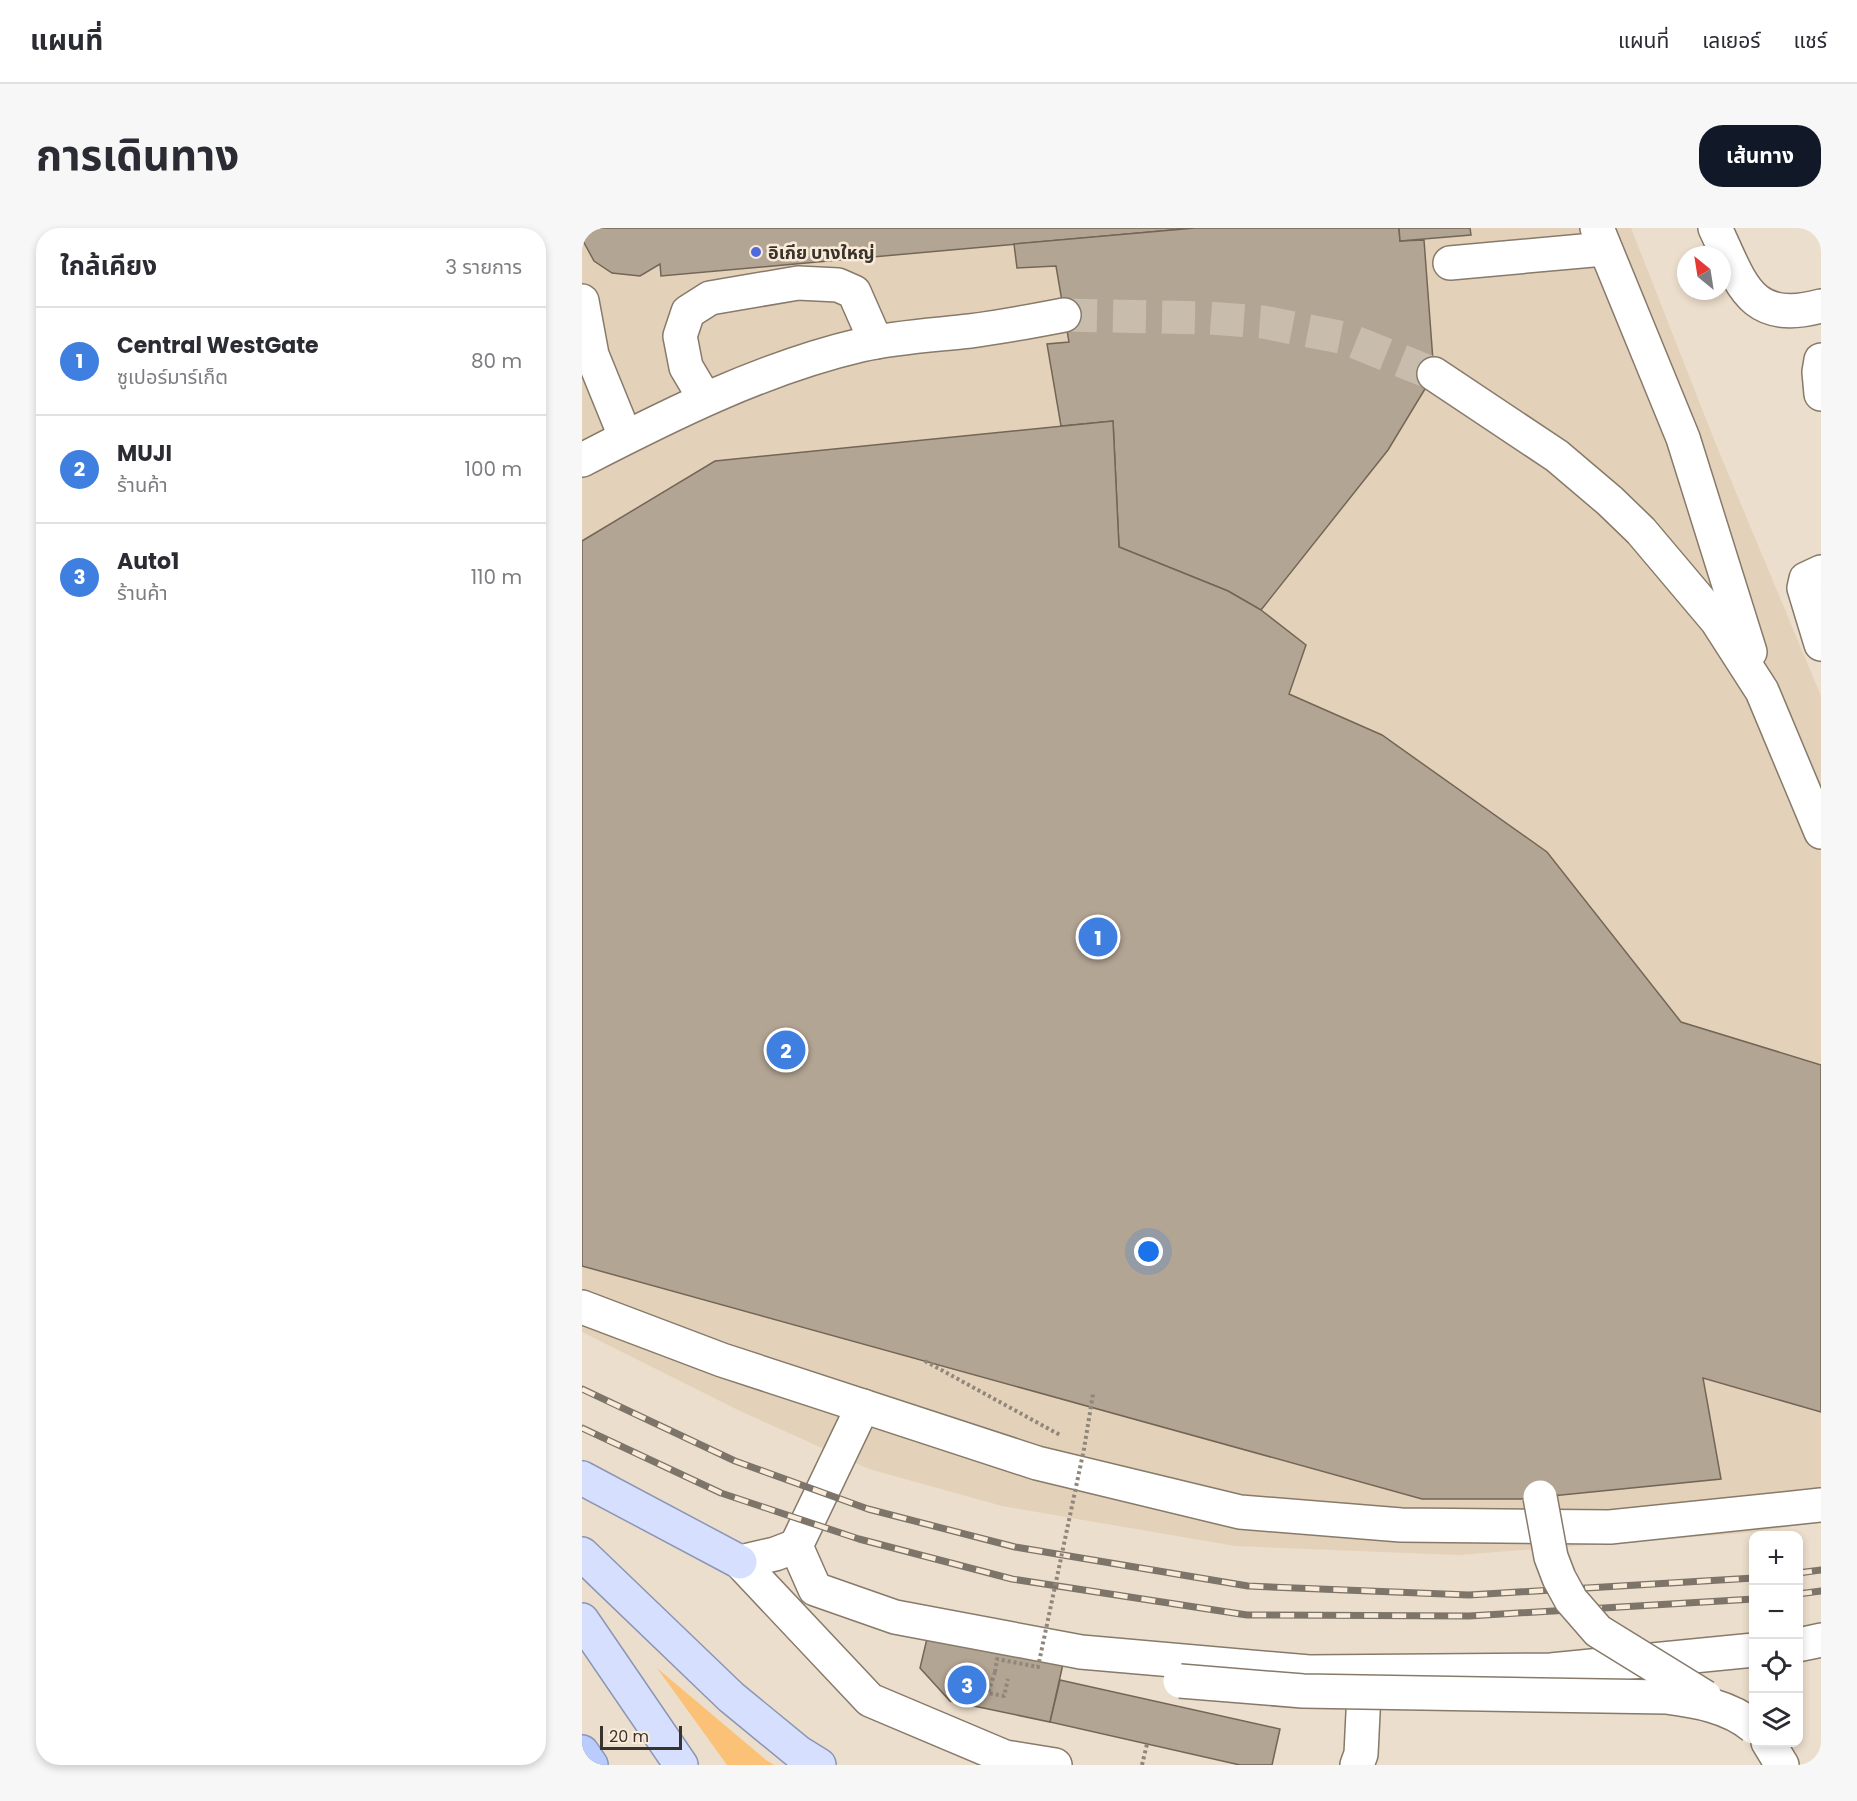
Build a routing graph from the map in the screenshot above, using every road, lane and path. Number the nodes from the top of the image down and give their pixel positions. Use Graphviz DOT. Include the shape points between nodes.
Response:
graph roads {
  1 [pos="1715,228"];
  2 [pos="1601,239"];
  3 [pos="1450,263"];
  4 [pos="582,301"];
  5 [pos="1821,306"];
  6 [pos="1064,315"];
  7 [pos="876,342"];
  8 [pos="1821,360"];
  9 [pos="1434,374"];
  10 [pos="1821,394"];
  11 [pos="705,399"];
  12 [pos="625,436"];
  13 [pos="582,460"];
  14 [pos="1821,572"];
  15 [pos="1821,644"];
  16 [pos="1762,691"];
  17 [pos="1821,832"];
  18 [pos="582,1307"];
  19 [pos="926,1361"];
  20 [pos="1093,1394"];
  21 [pos="863,1406"];
  22 [pos="1063,1437"];
  23 [pos="1074,1443"];
  24 [pos="1084,1449"];
  25 [pos="582,1478"];
  26 [pos="1540,1497"];
  27 [pos="1821,1505"];
  28 [pos="796,1546"];
  29 [pos="582,1554"];
  30 [pos="740,1562"];
  31 [pos="815,1589"];
  32 [pos="582,1620"];
  33 [pos="1821,1640"];
  34 [pos="1803,1644"];
  35 [pos="1749,1650"];
  36 [pos="1365,1672"];
  37 [pos="1008,1679"];
  38 [pos="1742,1719"];
  39 [pos="1147,1744"];
  40 [pos="1771,1747"];
  41 [pos="582,1752"];
  42 [pos="591,1765"];
  43 [pos="681,1765"];
  44 [pos="819,1765"];
  45 [pos="1055,1765"];
  46 [pos="1142,1765"];
  47 [pos="1357,1765"];
  48 [pos="1782,1765"];
  1 -- 5 [label="lane" via="1743,286 1761,304 1799,312"];
  2 -- 3 [label="lane"];
  2 -- 16 [label="lane" via="1683,438"];
  4 -- 12 [label="lane" via="592,355"];
  6 -- 7 [label="lane"];
  7 -- 11 [label="lane" via="802,362"];
  7 -- 11 [label="lane" via="854,292 838,285 798,283 710,298 688,312 680,336 686,367"];
  8 -- 10 [label="lane"];
  9 -- 16 [label="lane" via="1557,456 1610,501 1641,531 1717,621"];
  11 -- 12 [label="lane"];
  12 -- 13 [label="lane"];
  14 -- 15 [label="lane" via="1806,579 1804,588"];
  16 -- 17 [label="lane"];
  18 -- 21 [label="lane" via="722,1360"];
  19 -- 22 [label="path"];
  20 -- 24 [label="path, bridge"];
  21 -- 27 [label="lane" via="1037,1463 1240,1512 1401,1525 1610,1527"];
  21 -- 28 [label="lane"];
  23 -- 24 [label="path"];
  24 -- 37 [label="path, bridge" via="1038,1667 997,1659 988,1693 1004,1696"];
  25 -- 30 [label="main road"];
  26 -- 38 [label="lane, bridge" via="1559,1578 1571,1600 1598,1631"];
  28 -- 30 [label="lane"];
  28 -- 31 [label="lane"];
  29 -- 44 [label="main road" via="731,1697"];
  30 -- 45 [label="lane" via="870,1700 1005,1757"];
  31 -- 36 [label="lane" via="895,1617 1081,1652 1309,1672"];
  31 -- 38 [label="lane, bridge" via="891,1628 1180,1681 1342,1693 1666,1697 1695,1701"];
  32 -- 43 [label="main road"];
  33 -- 34 [label="lane"];
  35 -- 36 [label="lane" via="1551,1670"];
  36 -- 47 [label="lane" via="1361,1754"];
  39 -- 46 [label="path"];
  40 -- 48 [label="lane"];
  41 -- 42 [label="highway"];
}
